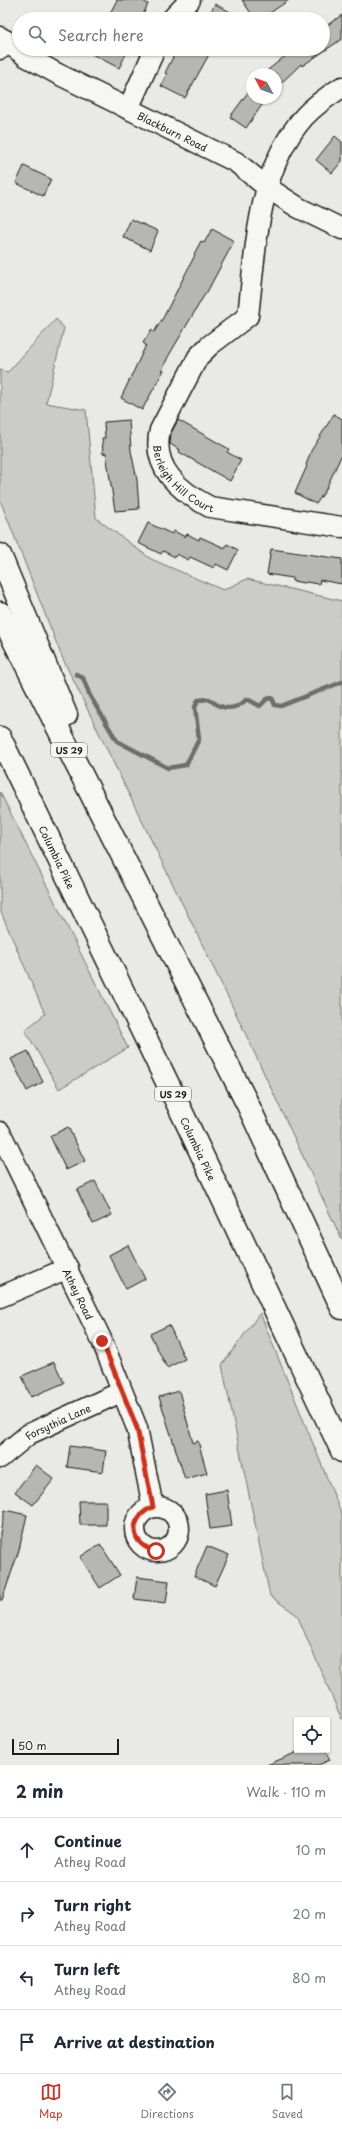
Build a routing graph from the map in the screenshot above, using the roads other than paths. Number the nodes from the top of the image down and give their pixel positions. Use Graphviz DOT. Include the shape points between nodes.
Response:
graph roads {
  1 [pos="190,0"];
  2 [pos="179,12"];
  3 [pos="2,42"];
  4 [pos="12,48"];
  5 [pos="26,56"];
  6 [pos="152,56"];
  7 [pos="342,87"];
  8 [pos="128,110"];
  9 [pos="268,188"];
  10 [pos="342,229"];
  11 [pos="341,524"];
  12 [pos="0,555"];
  13 [pos="0,613"];
  14 [pos="0,738"];
  15 [pos="138,886"];
  16 [pos="0,1132"];
  17 [pos="68,1268"];
  18 [pos="0,1297"];
  19 [pos="342,1308"];
  20 [pos="121,1392"];
  21 [pos="342,1451"];
  22 [pos="0,1458"];
  23 [pos="153,1507"];
  1 -- 2 [label="street"];
  3 -- 4 [label="street, Blackburn Road"];
  5 -- 8 [label="street, Blackburn Road"];
  6 -- 8 [label="street"];
  7 -- 9 [label="street, Berleigh Hill Court" via="320,102 293,131 278,158"];
  8 -- 9 [label="street, Blackburn Road" via="236,162"];
  9 -- 10 [label="street, Blackburn Road" via="298,208"];
  9 -- 11 [label="street, Berleigh Hill Court" via="258,229 248,316 198,357 160,430 157,443 158,457 163,469 183,490 210,507"];
  12 -- 15 [label="highway"];
  13 -- 15 [label="highway, US 29"];
  14 -- 21 [label="highway, Columbia Pike / US 29"];
  15 -- 19 [label="highway, US 29" via="248,1105"];
  16 -- 17 [label="street, Athey Road"];
  17 -- 18 [label="street"];
  17 -- 20 [label="street, Athey Road" via="102,1341"];
  20 -- 22 [label="street, Forsythia Lane" via="29,1434"];
  20 -- 23 [label="street, Athey Road" via="137,1428"];
}
